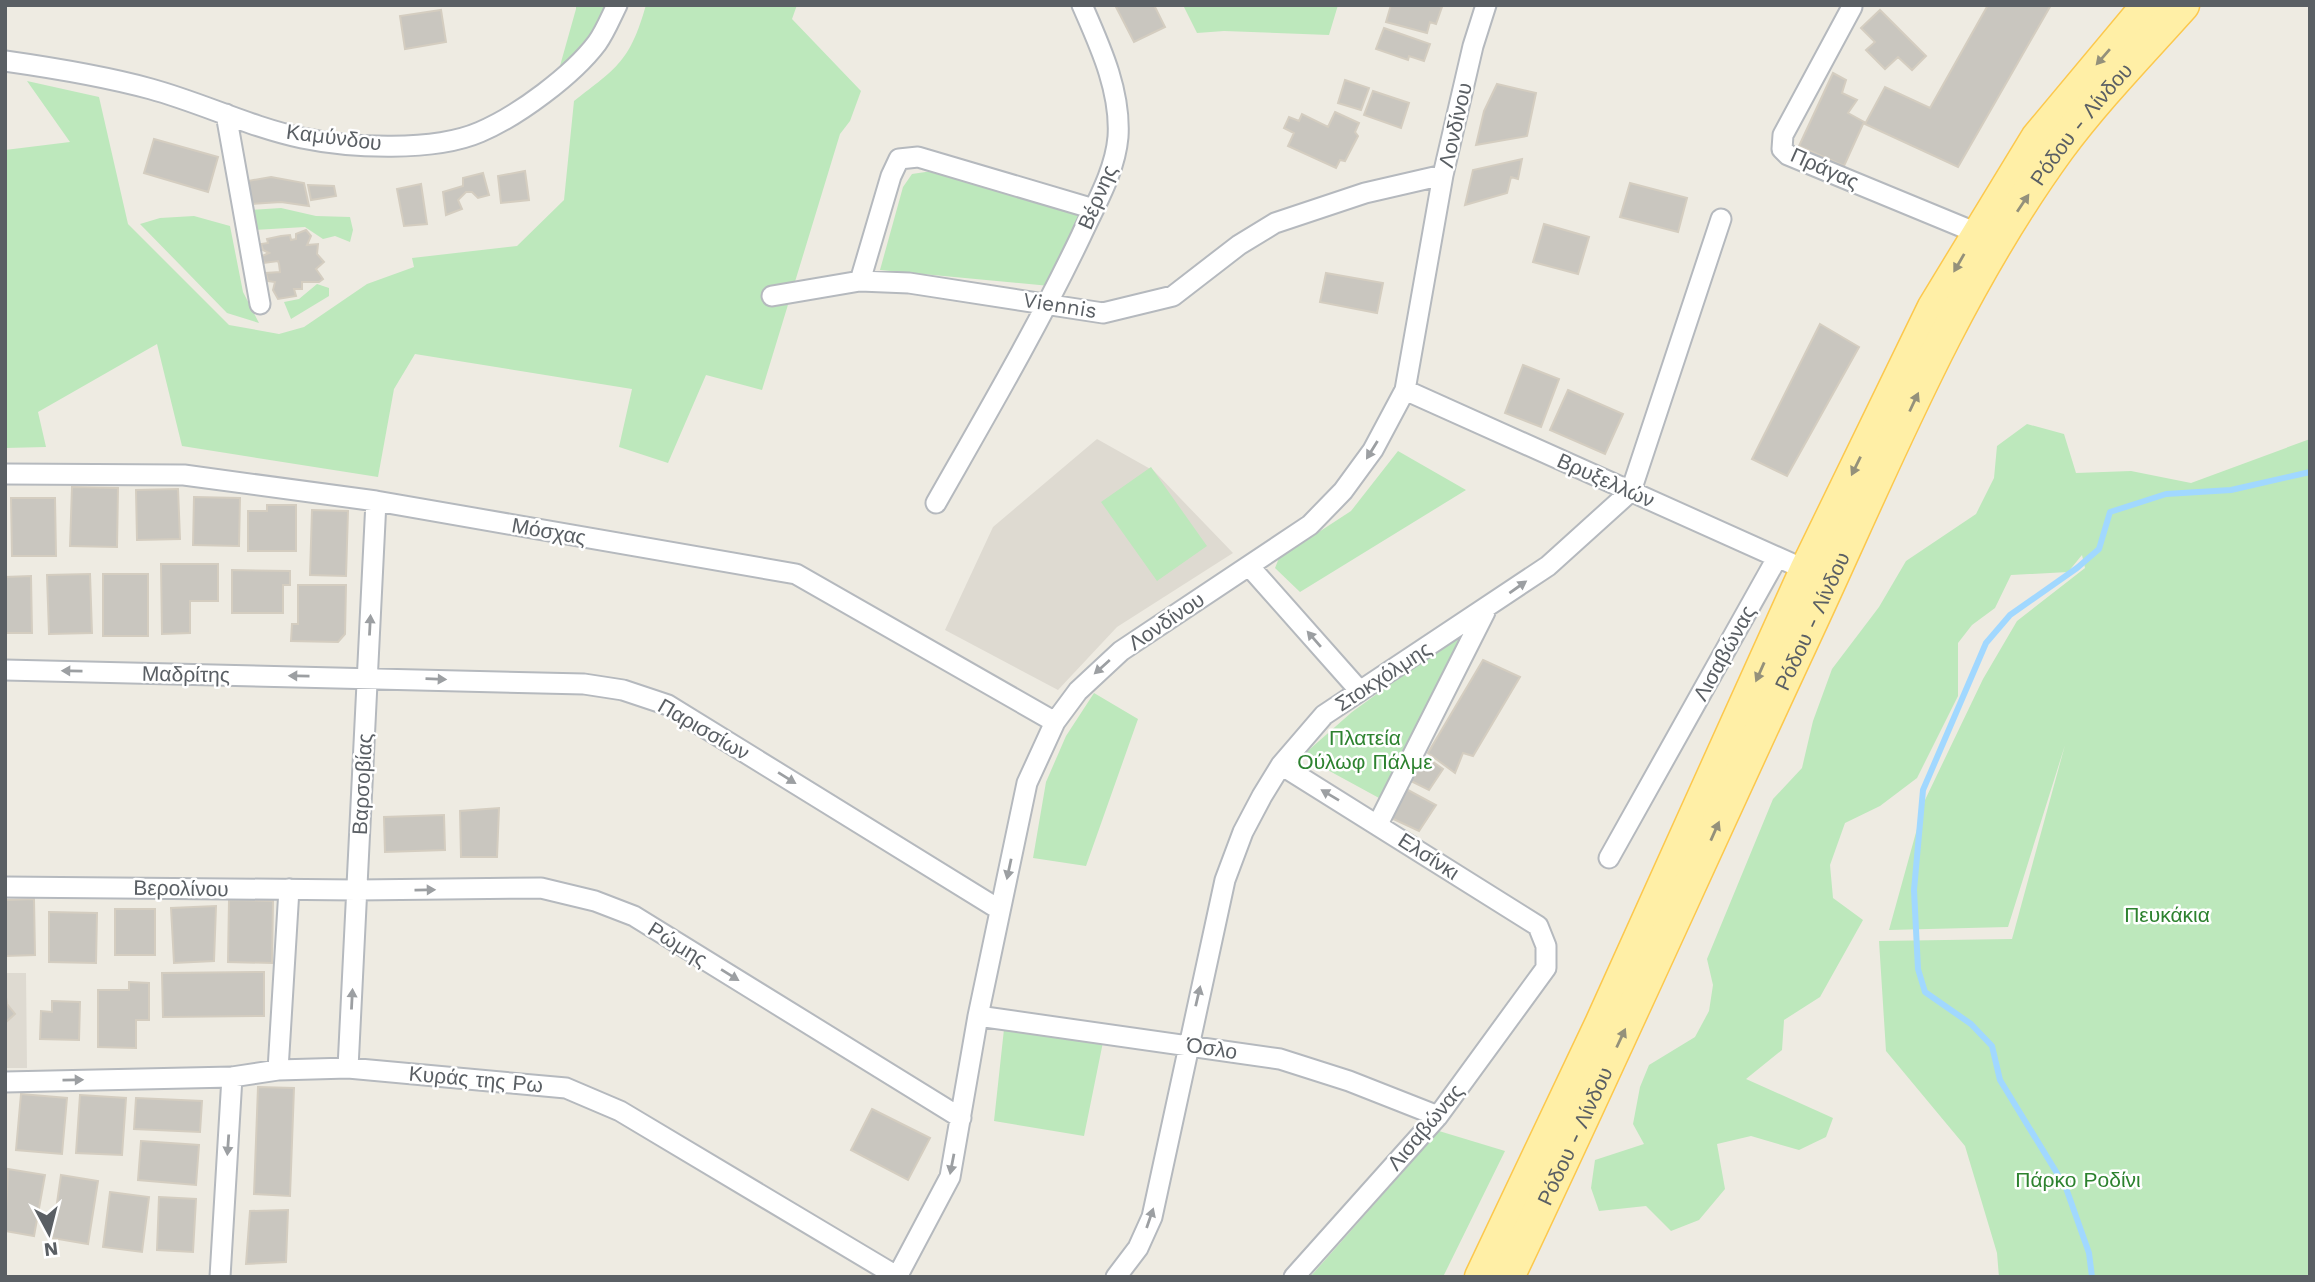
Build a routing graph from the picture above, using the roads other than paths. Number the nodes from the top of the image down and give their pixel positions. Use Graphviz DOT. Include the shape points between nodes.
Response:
graph roads {
  1 [pos="617,5"];
  2 [pos="1082,5"];
  3 [pos="1486,5"];
  4 [pos="2148,5"];
  5 [pos="2183,5"];
  6 [pos="1852,7"];
  7 [pos="5,61"];
  8 [pos="226,114"];
  9 [pos="1443,175"];
  10 [pos="1094,209"];
  11 [pos="1721,219"];
  12 [pos="1977,233"];
  13 [pos="860,281"];
  14 [pos="772,296"];
  15 [pos="1049,303"];
  16 [pos="260,304"];
  17 [pos="1405,390"];
  18 [pos="5,474"];
  19 [pos="1631,491"];
  20 [pos="376,501"];
  21 [pos="936,503"];
  22 [pos="1777,558"];
  23 [pos="1250,566"];
  24 [pos="1806,570"];
  25 [pos="1486,610"];
  26 [pos="5,670"];
  27 [pos="368,677"];
  28 [pos="1359,690"];
  29 [pos="1055,722"];
  30 [pos="1281,765"];
  31 [pos="1378,824"];
  32 [pos="1609,858"];
  33 [pos="5,887"];
  34 [pos="289,890"];
  35 [pos="357,890"];
  36 [pos="1000,910"];
  37 [pos="1546,968"];
  38 [pos="978,1016"];
  39 [pos="1188,1043"];
  40 [pos="348,1068"];
  41 [pos="278,1070"];
  42 [pos="232,1077"];
  43 [pos="5,1082"];
  44 [pos="1438,1116"];
  45 [pos="961,1118"];
  46 [pos="220,1277"];
  47 [pos="898,1277"];
  48 [pos="1116,1277"];
  49 [pos="1294,1277"];
  50 [pos="1481,1277"];
  51 [pos="1508,1277"];
  1 -- 8 [label="street, Καμύνδου" via="598,41 566,74 509,117 458,139 362,145 302,138"];
  2 -- 10 [label="street, Βέρνης" via="1106,60 1118,137 1113,166"];
  3 -- 9 [label="street, Λονδίνου"];
  4 -- 12 [label="main road, Ρόδου - Λίνδου, one-way" via="2051,119"];
  51 -- 5 [label="main road, Ρόδου - Λίνδου, one-way" via="1955,315 2057,151"];
  6 -- 12 [label="street, Πράγας" via="1783,135 1782,149"];
  7 -- 8 [label="street, Καμύνδου" via="139,86"];
  8 -- 16 [label="street"];
  9 -- 15 [label="street, Viennis" via="1365,193 1275,223 1173,296 1104,313"];
  9 -- 17 [label="street, Λονδίνου"];
  10 -- 13 [label="street" via="918,157 900,159"];
  10 -- 15 [label="street, Βέρνης"];
  11 -- 19 [label="street, Στοκχόλμης"];
  12 -- 24 [label="main road, Ρόδου - Λίνδου, one-way" via="1909,355"];
  13 -- 14 [label="street, Viennis"];
  13 -- 15 [label="street, Viennis" via="909,283"];
  15 -- 21 [label="street, Βέρνης"];
  17 -- 19 [label="street, Βρυξελλών"];
  17 -- 23 [label="street, Λονδίνου, one-way" via="1373,450 1343,491 1310,525"];
  18 -- 20 [label="street, Μόσχας" via="184,475"];
  19 -- 22 [label="street, Βρυξελλών"];
  25 -- 19 [label="street, Στοκχόλμης, one-way" via="1548,566"];
  27 -- 20 [label="street, Βαρσοβίας, one-way"];
  20 -- 29 [label="street, Μόσχας" via="796,574"];
  22 -- 24 [label="street, Βρυξελλών"];
  22 -- 32 [label="street, Λισαβώνας"];
  28 -- 23 [label="street, one-way"];
  23 -- 29 [label="street, Λονδίνου, one-way" via="1121,651 1085,684"];
  24 -- 50 [label="main road, Ρόδου - Λίνδου, one-way"];
  25 -- 28 [label="street, Στοκχόλμης"];
  25 -- 31 [label="street"];
  27 -- 26 [label="street, Μαδρίτης, one-way"];
  27 -- 35 [label="street, Βαρσοβίας"];
  27 -- 36 [label="street, Παρισσίων, one-way" via="584,684 668,705"];
  28 -- 30 [label="street, Στοκχόλμης" via="1324,715"];
  29 -- 36 [label="street, Λονδίνου, one-way" via="1027,783"];
  31 -- 30 [label="street, Ελσίνκι, one-way"];
  39 -- 30 [label="street, Στοκχόλμης, one-way" via="1225,880 1243,832"];
  31 -- 37 [label="street, Ελσίνκι" via="1538,926 1546,946"];
  33 -- 34 [label="street, Βερολίνου"];
  34 -- 35 [label="street, Βερολίνου"];
  34 -- 41 [label="street"];
  40 -- 35 [label="street, Βαρσοβίας, one-way"];
  35 -- 45 [label="street, Ρώμης, one-way" via="541,888 595,901 634,916"];
  36 -- 38 [label="street, Λονδίνου"];
  37 -- 44 [label="street, Λισαβώνας"];
  38 -- 39 [label="street, Όσλο"];
  38 -- 45 [label="street, Λονδίνου"];
  39 -- 44 [label="street, Όσλο" via="1280,1059"];
  48 -- 39 [label="street, Στοκχόλμης, one-way" via="1138,1248 1152,1217"];
  40 -- 41 [label="street, Κυράς της Ρω"];
  40 -- 47 [label="street, Κυράς της Ρω" via="566,1087 620,1111"];
  41 -- 42 [label="street, Κυράς της Ρω"];
  43 -- 42 [label="street, Κυράς της Ρω, one-way"];
  42 -- 46 [label="street, one-way"];
  44 -- 49 [label="street, Λισαβώνας"];
  45 -- 47 [label="street, Λονδίνου, one-way" via="950,1177"];
}
